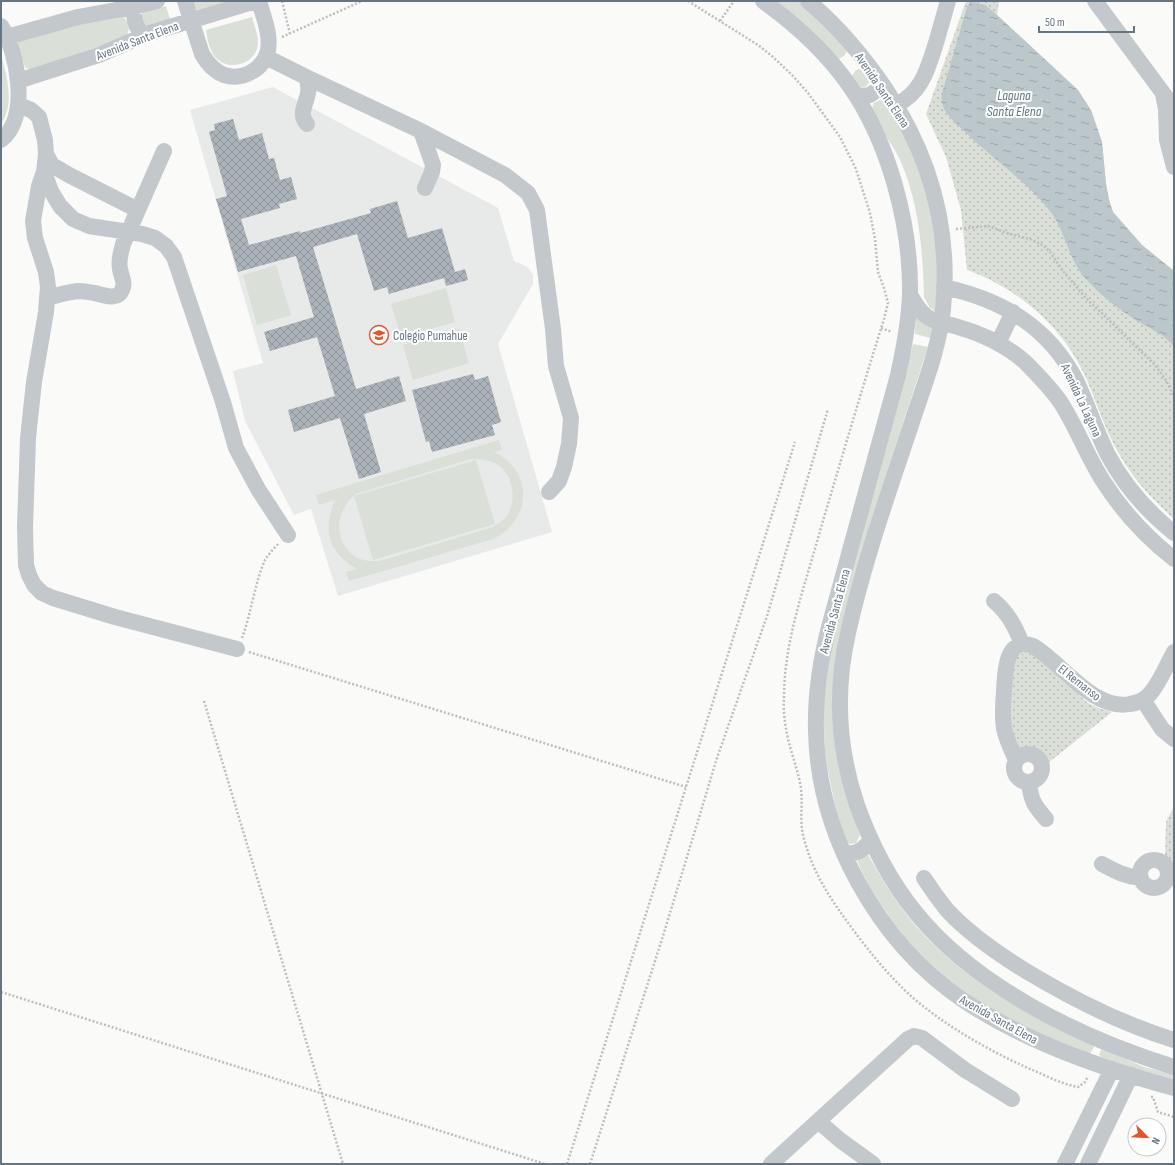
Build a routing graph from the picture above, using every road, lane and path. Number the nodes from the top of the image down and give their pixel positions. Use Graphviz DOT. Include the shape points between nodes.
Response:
graph roads {
  1 [pos="157,1"];
  2 [pos="185,1"];
  3 [pos="258,1"];
  4 [pos="282,1"];
  5 [pos="362,1"];
  6 [pos="734,1"];
  7 [pos="763,1"];
  8 [pos="808,1"];
  9 [pos="948,1"];
  10 [pos="1095,1"];
  11 [pos="133,7"];
  12 [pos="191,20"];
  13 [pos="720,21"];
  14 [pos="4,32"];
  15 [pos="290,34"];
  16 [pos="142,37"];
  17 [pos="267,49"];
  18 [pos="864,59"];
  19 [pos="842,74"];
  20 [pos="306,77"];
  21 [pos="18,81"];
  22 [pos="883,86"];
  23 [pos="1162,92"];
  24 [pos="857,97"];
  25 [pos="19,105"];
  26 [pos="896,105"];
  27 [pos="1174,108"];
  28 [pos="307,124"];
  29 [pos="421,131"];
  30 [pos="1,140"];
  31 [pos="164,151"];
  32 [pos="46,154"];
  33 [pos="1174,167"];
  34 [pos="44,172"];
  35 [pos="425,188"];
  36 [pos="138,210"];
  37 [pos="956,229"];
  38 [pos="129,232"];
  39 [pos="944,287"];
  40 [pos="910,295"];
  41 [pos="48,298"];
  42 [pos="1013,312"];
  43 [pos="941,322"];
  44 [pos="881,328"];
  45 [pos="895,333"];
  46 [pos="998,343"];
  47 [pos="1174,397"];
  48 [pos="828,409"];
  49 [pos="795,442"];
  50 [pos="549,492"];
  51 [pos="1174,533"];
  52 [pos="288,535"];
  53 [pos="1174,559"];
  54 [pos="994,601"];
  55 [pos="1022,644"];
  56 [pos="237,649"];
  57 [pos="1174,652"];
  58 [pos="1143,700"];
  59 [pos="204,701"];
  60 [pos="1174,739"];
  61 [pos="1016,760"];
  62 [pos="1029,782"];
  63 [pos="686,788"];
  64 [pos="1046,819"];
  65 [pos="870,840"];
  66 [pos="844,853"];
  67 [pos="1102,864"];
  68 [pos="924,878"];
  69 [pos="1141,878"];
  70 [pos="1170,884"];
  71 [pos="1051,986"];
  72 [pos="1,992"];
  73 [pos="1038,1009"];
  74 [pos="1174,1040"];
  75 [pos="1174,1067"];
  76 [pos="1112,1069"];
  77 [pos="1131,1075"];
  78 [pos="1174,1088"];
  79 [pos="322,1093"];
  80 [pos="1153,1097"];
  81 [pos="1012,1099"];
  82 [pos="1174,1117"];
  83 [pos="818,1121"];
  84 [pos="343,1164"];
  85 [pos="545,1164"];
  86 [pos="567,1164"];
  87 [pos="590,1164"];
  88 [pos="771,1164"];
  89 [pos="873,1164"];
  90 [pos="1065,1164"];
  91 [pos="1088,1164"];
  1 -- 11 [label="street"];
  2 -- 12 [label="street"];
  3 -- 12 [label="street, Avenida Santa Elena"];
  3 -- 17 [label="street" via="267,32"];
  4 -- 15 [label="path"];
  5 -- 15 [label="path"];
  6 -- 13 [label="path"];
  7 -- 19 [label="street, Avenida Santa Elena" via="806,36"];
  8 -- 18 [label="street, Avenida Santa Elena" via="836,26"];
  9 -- 26 [label="street" via="926,74 915,92"];
  10 -- 23 [label="street"];
  11 -- 14 [label="street"];
  11 -- 16 [label="street" via="135,22"];
  12 -- 16 [label="street, Avenida Santa Elena"];
  12 -- 17 [label="street" via="202,54 211,66 225,75 246,74 257,68"];
  14 -- 21 [label="street"];
  15 -- 17 [label="path"];
  16 -- 21 [label="street, Avenida Santa Elena" via="99,56"];
  17 -- 20 [label="street"];
  18 -- 19 [label="street" via="854,61"];
  18 -- 22 [label="street, Avenida Santa Elena"];
  19 -- 24 [label="street, Avenida Santa Elena"];
  20 -- 28 [label="street" via="309,92 302,114"];
  20 -- 29 [label="street"];
  21 -- 25 [label="street"];
  22 -- 24 [label="street" via="870,96"];
  22 -- 26 [label="street, Avenida Santa Elena"];
  23 -- 27 [label="street"];
  23 -- 33 [label="street" via="1166,109 1167,140"];
  24 -- 40 [label="street, Avenida Santa Elena" via="882,150 897,195 908,252"];
  25 -- 30 [label="street" via="9,132"];
  25 -- 32 [label="street" via="39,117"];
  26 -- 39 [label="street, Avenida Santa Elena" via="917,145 930,178 943,239"];
  29 -- 35 [label="street" via="433,165"];
  29 -- 50 [label="street" via="505,175 528,193 537,210 556,366 571,418 564,467 559,481"];
  31 -- 36 [label="street"];
  32 -- 34 [label="street"];
  32 -- 36 [label="street" via="52,164 69,175"];
  34 -- 38 [label="street" via="60,206 74,219 89,226"];
  34 -- 41 [label="street" via="38,186 33,221 35,238 46,272"];
  36 -- 38 [label="street"];
  37 -- 47 [label="path" via="988,226 1044,246 1085,298 1155,365"];
  38 -- 41 [label="street" via="119,258 124,282 122,291 117,296 106,297 80,291"];
  38 -- 52 [label="street" via="155,238 166,246 174,257 236,448 258,489"];
  39 -- 42 [label="street, Avenida La Laguna" via="983,298"];
  39 -- 43 [label="street, Avenida Santa Elena"];
  40 -- 43 [label="street, Avenida La Laguna" via="923,314"];
  40 -- 66 [label="street, Avenida Santa Elena" via="906,336 898,375 820,664 816,732 821,776 832,821"];
  41 -- 56 [label="street" via="28,438 26,565 34,585 42,593 53,598"];
  42 -- 46 [label="street"];
  42 -- 51 [label="street, Avenida La Laguna" via="1030,324 1060,356 1077,384 1117,470 1147,508"];
  43 -- 46 [label="street, Avenida La Laguna" via="974,332"];
  43 -- 65 [label="street, Avenida Santa Elena" via="934,356 861,583 843,657 840,716 844,757"];
  44 -- 45 [label="path"];
  46 -- 53 [label="street, Avenida La Laguna" via="1023,361 1053,392 1115,500 1137,526"];
  48 -- 87 [label="path" via="767,616 717,758"];
  49 -- 63 [label="path"];
  52 -- 56 [label="path" via="273,549 261,570 249,620"];
  54 -- 55 [label="street" via="1012,620"];
  55 -- 58 [label="street, El Remanso" via="1037,648 1089,692 1106,702 1127,705"];
  55 -- 61 [label="street" via="1012,650 1008,659 1003,706 1006,736"];
  56 -- 63 [label="path"];
  57 -- 58 [label="street" via="1153,690"];
  58 -- 60 [label="street" via="1162,729"];
  59 -- 79 [label="path"];
  61 -- 62 [label="street" via="1015,775"];
  61 -- 62 [label="street" via="1027,753 1036,756 1041,762 1042,771 1037,779"];
  62 -- 64 [label="street" via="1030,795"];
  63 -- 86 [label="path"];
  65 -- 66 [label="street" via="857,853"];
  65 -- 73 [label="street, Avenida Santa Elena" via="906,900 941,940 1001,988"];
  66 -- 76 [label="street, Avenida Santa Elena" via="881,920 906,951 946,988 1019,1032"];
  67 -- 69 [label="street" via="1123,875"];
  68 -- 71 [label="street" via="948,910 967,929 1004,958"];
  69 -- 70 [label="street" via="1146,886 1155,888"];
  69 -- 70 [label="street" via="1143,866 1149,860 1154,860 1165,865"];
  71 -- 73 [label="street"];
  71 -- 74 [label="street" via="1125,1024"];
  72 -- 79 [label="path"];
  73 -- 75 [label="street, Avenida Santa Elena" via="1103,1042"];
  76 -- 77 [label="street, Avenida Santa Elena"];
  76 -- 90 [label="street"];
  77 -- 78 [label="street, Avenida Santa Elena"];
  77 -- 91 [label="street"];
  79 -- 84 [label="path"];
  79 -- 85 [label="path"];
  80 -- 82 [label="path" via="1158,1112"];
  81 -- 83 [label="street" via="965,1070 922,1038 914,1036"];
  83 -- 88 [label="street"];
  83 -- 89 [label="street"];
}
